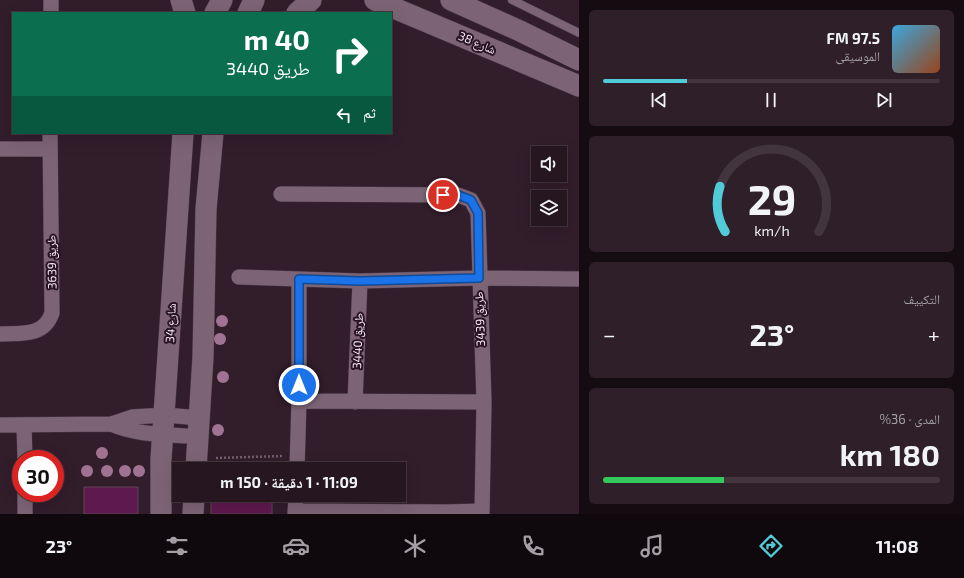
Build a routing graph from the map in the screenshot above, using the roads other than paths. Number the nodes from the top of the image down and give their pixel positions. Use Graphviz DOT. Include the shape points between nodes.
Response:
graph roads {
  1 [pos="51,0"];
  2 [pos="181,0"];
  3 [pos="222,0"];
  4 [pos="254,0"];
  5 [pos="311,0"];
  6 [pos="375,0"];
  7 [pos="451,0"];
  8 [pos="512,0"];
  9 [pos="51,12"];
  10 [pos="185,12"];
  11 [pos="216,12"];
  12 [pos="248,12"];
  13 [pos="298,12"];
  14 [pos="579,33"];
  15 [pos="579,60"];
  16 [pos="579,86"];
  17 [pos="50,134"];
  18 [pos="183,134"];
  19 [pos="213,134"];
  20 [pos="0,149"];
  21 [pos="50,149"];
  22 [pos="281,194"];
  23 [pos="239,277"];
  24 [pos="479,278"];
  25 [pos="299,279"];
  26 [pos="579,279"];
  27 [pos="360,281"];
  28 [pos="0,334"];
  29 [pos="299,400"];
  30 [pos="355,402"];
  31 [pos="484,402"];
  32 [pos="164,424"];
  33 [pos="0,425"];
  34 [pos="24,425"];
  35 [pos="199,428"];
  36 [pos="25,450"];
  37 [pos="197,462"];
  38 [pos="297,462"];
  39 [pos="25,502"];
  40 [pos="194,502"];
  41 [pos="296,512"];
  42 [pos="482,512"];
  43 [pos="374,513"];
  44 [pos="25,514"];
  45 [pos="161,514"];
  46 [pos="193,514"];
  1 -- 9 [label="street"];
  2 -- 10 [label="street"];
  3 -- 11 [label="street"];
  4 -- 12 [label="street"];
  5 -- 13 [label="street"];
  6 -- 16 [label="street, شارع 38"];
  7 -- 15 [label="street"];
  8 -- 14 [label="lane"];
  17 -- 21 [label="street, طريق 3639"];
  18 -- 32 [label="street, شارع 34"];
  19 -- 35 [label="street" via="206,208"];
  20 -- 21 [label="street"];
  21 -- 28 [label="street, طريق 3639" via="52,313 50,320 40,330"];
  22 -- 24 [label="street, طريق 3439" via="458,195 471,200 478,213"];
  23 -- 25 [label="street"];
  24 -- 26 [label="street"];
  24 -- 27 [label="street"];
  24 -- 31 [label="street, طريق 3439"];
  25 -- 27 [label="street"];
  25 -- 29 [label="street"];
  27 -- 30 [label="street, طريق 3440"];
  29 -- 30 [label="street"];
  29 -- 38 [label="street"];
  30 -- 31 [label="street"];
  31 -- 42 [label="street, طريق 3439"];
  32 -- 34 [label="street" via="132,417 111,424"];
  32 -- 35 [label="street"];
  32 -- 45 [label="street, شارع 34"];
  33 -- 34 [label="street"];
  34 -- 36 [label="street"];
  35 -- 37 [label="street"];
  39 -- 44 [label="street"];
  40 -- 46 [label="street"];
  41 -- 43 [label="street, طريق 3439"];
  42 -- 43 [label="street, طريق 3439"];
}
